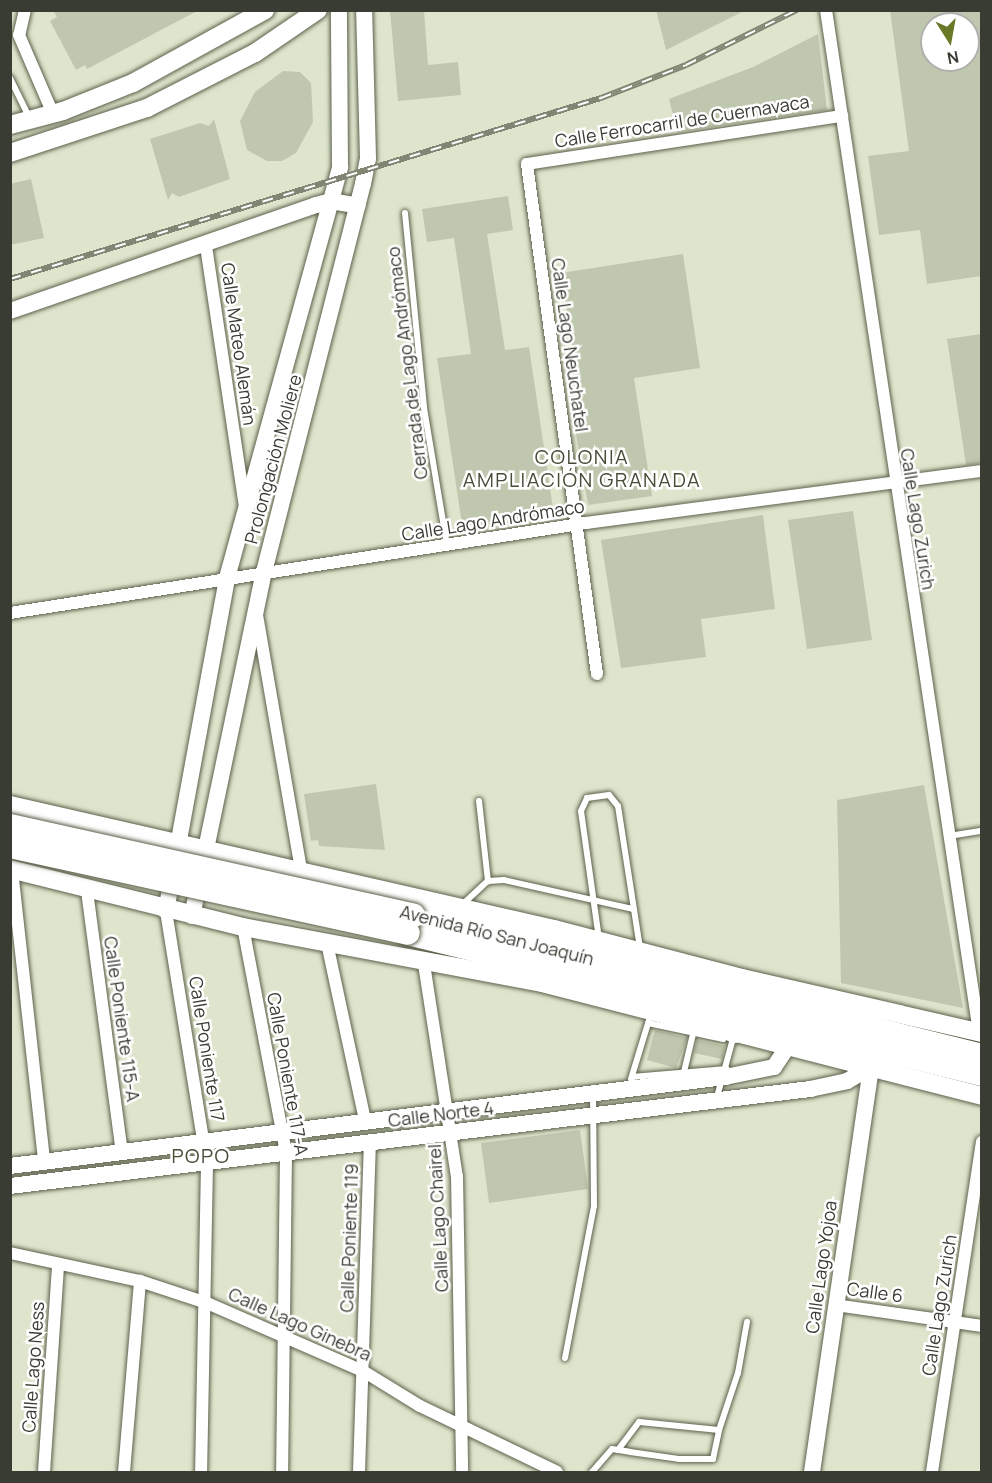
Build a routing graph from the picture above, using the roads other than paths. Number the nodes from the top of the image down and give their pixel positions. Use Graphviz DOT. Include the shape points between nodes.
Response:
graph roads {
  1 [pos="25,10"];
  2 [pos="266,10"];
  3 [pos="318,10"];
  4 [pos="339,10"];
  5 [pos="364,10"];
  6 [pos="826,10"];
  7 [pos="184,56"];
  8 [pos="10,78"];
  9 [pos="199,84"];
  10 [pos="53,114"];
  11 [pos="843,116"];
  12 [pos="31,120"];
  13 [pos="10,126"];
  14 [pos="10,153"];
  15 [pos="528,164"];
  16 [pos="331,201"];
  17 [pos="358,206"];
  18 [pos="405,213"];
  19 [pos="326,222"];
  20 [pos="268,223"];
  21 [pos="353,229"];
  22 [pos="206,246"];
  23 [pos="10,310"];
  24 [pos="981,471"];
  25 [pos="894,484"];
  26 [pos="246,518"];
  27 [pos="577,525"];
  28 [pos="447,545"];
  29 [pos="264,573"];
  30 [pos="226,578"];
  31 [pos="10,613"];
  32 [pos="257,615"];
  33 [pos="597,675"];
  34 [pos="479,801"];
  35 [pos="10,805"];
  36 [pos="10,826"];
  37 [pos="981,831"];
  38 [pos="949,836"];
  39 [pos="180,844"];
  40 [pos="10,846"];
  41 [pos="208,851"];
  42 [pos="11,870"];
  43 [pos="301,871"];
  44 [pos="488,881"];
  45 [pos="87,891"];
  46 [pos="594,900"];
  47 [pos="459,907"];
  48 [pos="633,909"];
  49 [pos="166,911"];
  50 [pos="192,916"];
  51 [pos="411,924"];
  52 [pos="243,927"];
  53 [pos="600,941"];
  54 [pos="327,944"];
  55 [pos="640,951"];
  56 [pos="424,964"];
  57 [pos="742,978"];
  58 [pos="658,1001"];
  59 [pos="695,1027"];
  60 [pos="980,1032"];
  61 [pos="734,1036"];
  62 [pos="789,1045"];
  63 [pos="981,1056"];
  64 [pos="871,1067"];
  65 [pos="726,1073"];
  66 [pos="981,1074"];
  67 [pos="683,1078"];
  68 [pos="630,1083"];
  69 [pos="592,1093"];
  70 [pos="981,1096"];
  71 [pos="715,1101"];
  72 [pos="447,1109"];
  73 [pos="595,1116"];
  74 [pos="366,1120"];
  75 [pos="284,1131"];
  76 [pos="451,1132"];
  77 [pos="205,1142"];
  78 [pos="370,1142"];
  79 [pos="981,1142"];
  80 [pos="122,1152"];
  81 [pos="286,1153"];
  82 [pos="44,1162"];
  83 [pos="207,1164"];
  84 [pos="10,1166"];
  85 [pos="10,1186"];
  86 [pos="10,1254"];
  87 [pos="58,1264"];
  88 [pos="140,1281"];
  89 [pos="207,1303"];
  90 [pos="835,1305"];
  91 [pos="747,1322"];
  92 [pos="955,1322"];
  93 [pos="981,1326"];
  94 [pos="287,1336"];
  95 [pos="565,1358"];
  96 [pos="363,1371"];
  97 [pos="464,1428"];
  98 [pos="719,1430"];
  99 [pos="618,1450"];
  100 [pos="44,1473"];
  101 [pos="124,1473"];
  102 [pos="201,1473"];
  103 [pos="282,1473"];
  104 [pos="359,1473"];
  105 [pos="462,1473"];
  106 [pos="557,1473"];
  107 [pos="592,1473"];
  108 [pos="812,1473"];
  109 [pos="932,1473"];
  1 -- 10 [label="street" via="19,34"];
  2 -- 7 [label="main road"];
  3 -- 9 [label="main road"];
  4 -- 16 [label="street, Prolongación Moliere" via="342,149"];
  5 -- 17 [label="street, Prolongación Moliere" via="368,158"];
  6 -- 11 [label="street, Calle Lago Zurich"];
  7 -- 9 [label="main road"];
  7 -- 10 [label="main road" via="133,82"];
  8 -- 12 [label="lane"];
  9 -- 14 [label="main road" via="69,137"];
  10 -- 12 [label="main road"];
  11 -- 15 [label="street, Calle Ferrocarril de Cuernavaca"];
  11 -- 25 [label="street, Calle Lago Zurich"];
  12 -- 13 [label="main road"];
  15 -- 27 [label="street, Calle Lago Neuchatel"];
  16 -- 17 [label="street"];
  16 -- 19 [label="street, Prolongación Moliere"];
  16 -- 20 [label="street"];
  17 -- 21 [label="street, Prolongación Moliere"];
  18 -- 28 [label="lane, Cerrada de Lago Andrómaco" via="424,408"];
  19 -- 20 [label="street" via="312,218"];
  19 -- 21 [label="street"];
  19 -- 26 [label="street, Prolongación Moliere"];
  20 -- 22 [label="street"];
  21 -- 29 [label="street, Prolongación Moliere"];
  22 -- 23 [label="street"];
  22 -- 26 [label="street, Calle Mateo Alemán"];
  24 -- 25 [label="street, Calle Lago Andrómaco"];
  25 -- 27 [label="street, Calle Lago Andrómaco"];
  25 -- 38 [label="street, Calle Lago Zurich"];
  26 -- 30 [label="street, Prolongación Moliere"];
  27 -- 28 [label="street, Calle Lago Andrómaco"];
  27 -- 33 [label="street, Calle Lago Neuchatel"];
  28 -- 29 [label="street, Calle Lago Andrómaco"];
  29 -- 30 [label="street, Calle Lago Andrómaco"];
  29 -- 32 [label="street, Prolongación Moliere"];
  30 -- 31 [label="street, Calle Lago Andrómaco"];
  30 -- 39 [label="street, Prolongación Moliere"];
  32 -- 41 [label="street, Prolongación Moliere"];
  32 -- 43 [label="street"];
  34 -- 44 [label="lane"];
  35 -- 39 [label="main road, Avenida Río San Joaquín"];
  36 -- 51 [label="highway, Avenida Río San Joaquín, bridge"];
  37 -- 38 [label="lane"];
  38 -- 60 [label="street, Calle Lago Zurich"];
  39 -- 41 [label="main road, Avenida Río San Joaquín"];
  39 -- 49 [label="street, Prolongación Moliere"];
  40 -- 51 [label="highway, Avenida Río San Joaquín, bridge"];
  41 -- 43 [label="main road, Avenida Río San Joaquín"];
  41 -- 50 [label="street, Prolongación Moliere"];
  42 -- 45 [label="main road, Avenida Río San Joaquín"];
  42 -- 82 [label="street"];
  43 -- 47 [label="main road, Avenida Río San Joaquín"];
  44 -- 46 [label="lane" via="504,880"];
  44 -- 47 [label="lane"];
  45 -- 49 [label="main road, Avenida Río San Joaquín"];
  45 -- 80 [label="street, Calle Poniente 115-A"];
  46 -- 48 [label="lane"];
  46 -- 48 [label="lane" via="581,803 609,795 618,806"];
  46 -- 53 [label="lane"];
  47 -- 53 [label="main road, Avenida Río San Joaquín"];
  48 -- 55 [label="lane"];
  49 -- 50 [label="main road, Avenida Río San Joaquín"];
  49 -- 77 [label="street, Calle Poniente 117"];
  50 -- 52 [label="main road, Avenida Río San Joaquín"];
  51 -- 58 [label="highway, Avenida Río San Joaquín"];
  52 -- 54 [label="main road, Avenida Río San Joaquín"];
  52 -- 75 [label="street, Calle Poniente 117-A"];
  53 -- 55 [label="main road, Avenida Río San Joaquín"];
  54 -- 56 [label="main road, Avenida Río San Joaquín"];
  54 -- 74 [label="street"];
  55 -- 57 [label="main road, Avenida Río San Joaquín"];
  56 -- 58 [label="main road, Avenida Río San Joaquín"];
  56 -- 72 [label="street, Calle Lago Chairel"];
  57 -- 58 [label="highway"];
  57 -- 60 [label="main road, Avenida Río San Joaquín"];
  58 -- 59 [label="main road, Avenida Río San Joaquín"];
  58 -- 61 [label="highway"];
  58 -- 63 [label="highway, Avenida Río San Joaquín"];
  58 -- 66 [label="highway, Avenida Río San Joaquín"];
  58 -- 68 [label="lane"];
  59 -- 61 [label="main road, Avenida Río San Joaquín"];
  59 -- 67 [label="lane"];
  61 -- 62 [label="main road, Avenida Río San Joaquín"];
  61 -- 65 [label="lane"];
  62 -- 64 [label="main road, Avenida Río San Joaquín"];
  62 -- 65 [label="street, Calle Norte 4" via="780,1064"];
  64 -- 70 [label="main road, Avenida Río San Joaquín"];
  64 -- 71 [label="street, Calle Norte 4" via="836,1085"];
  64 -- 90 [label="street, Calle Lago Yojoa"];
  65 -- 67 [label="street, Calle Norte 4"];
  65 -- 71 [label="lane"];
  67 -- 68 [label="street, Calle Norte 4"];
  68 -- 69 [label="street, Calle Norte 4"];
  69 -- 72 [label="street, Calle Norte 4"];
  69 -- 73 [label="lane"];
  71 -- 73 [label="street, Calle Norte 4"];
  72 -- 74 [label="street, Calle Norte 4"];
  72 -- 76 [label="street, Calle Lago Chairel"];
  73 -- 76 [label="street, Calle Norte 4"];
  73 -- 95 [label="lane" via="594,1206"];
  74 -- 75 [label="street, Calle Norte 4"];
  75 -- 77 [label="street, Calle Norte 4"];
  75 -- 81 [label="street, Calle Poniente 117-A"];
  76 -- 78 [label="street, Calle Norte 4"];
  76 -- 97 [label="street, Calle Lago Chairel" via="457,1176"];
  77 -- 80 [label="street, Calle Norte 4"];
  77 -- 83 [label="street, Calle Poniente 117"];
  78 -- 81 [label="street, Calle Norte 4"];
  78 -- 96 [label="street, Calle Poniente 119"];
  79 -- 92 [label="street, Calle Lago Zurich"];
  80 -- 82 [label="street, Calle Norte 4"];
  81 -- 83 [label="street, Calle Norte 4"];
  81 -- 94 [label="street, Calle Poniente 117-A"];
  82 -- 84 [label="street, Calle Norte 4"];
  83 -- 85 [label="street, Calle Norte 4"];
  83 -- 89 [label="street, Calle Poniente 117"];
  86 -- 87 [label="street, Calle Lago Ginebra"];
  87 -- 88 [label="street, Calle Lago Ginebra"];
  87 -- 100 [label="street, Calle Lago Ness"];
  88 -- 89 [label="street, Calle Lago Ginebra"];
  88 -- 101 [label="street"];
  89 -- 94 [label="street, Calle Lago Ginebra"];
  89 -- 102 [label="street, Calle Poniente 117"];
  90 -- 92 [label="street, Calle 6"];
  90 -- 108 [label="street, Calle Lago Yojoa"];
  91 -- 98 [label="lane" via="738,1373"];
  92 -- 93 [label="street, Calle 6"];
  92 -- 109 [label="street, Calle Lago Zurich"];
  94 -- 96 [label="street, Calle Lago Ginebra"];
  94 -- 103 [label="street, Calle Poniente 117-A"];
  96 -- 97 [label="street, Calle Lago Ginebra"];
  96 -- 104 [label="street, Calle Poniente 119"];
  97 -- 105 [label="street, Calle Lago Chairel"];
  97 -- 106 [label="street, Calle Lago Ginebra"];
  98 -- 99 [label="lane" via="639,1422"];
  98 -- 99 [label="lane" via="713,1459"];
  99 -- 107 [label="lane" via="602,1456"];
}
